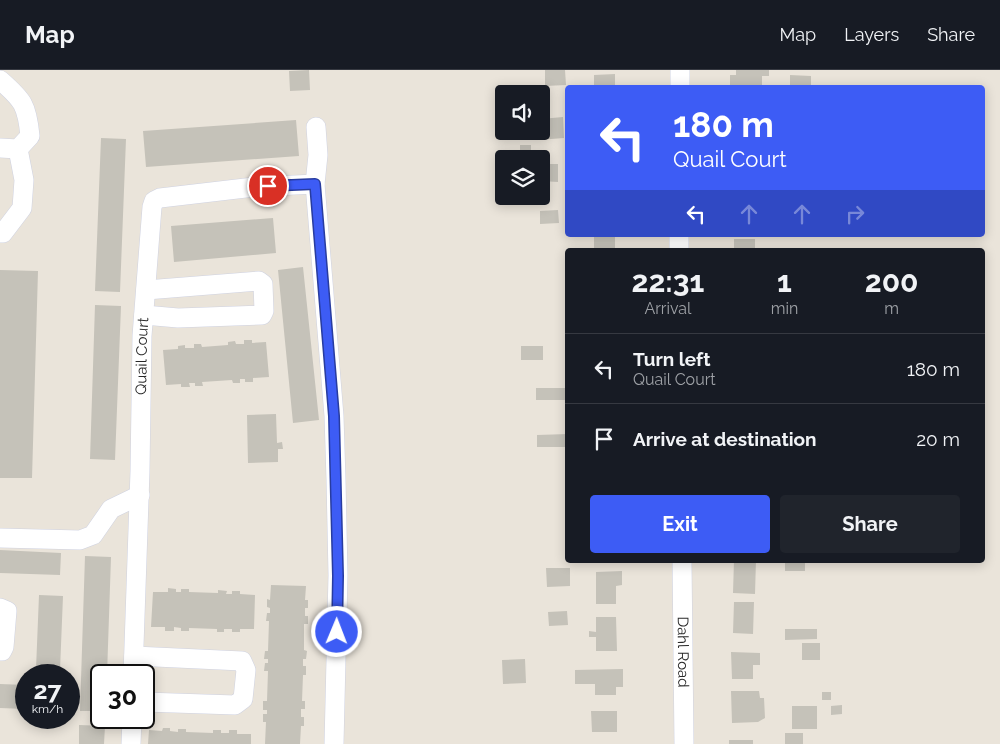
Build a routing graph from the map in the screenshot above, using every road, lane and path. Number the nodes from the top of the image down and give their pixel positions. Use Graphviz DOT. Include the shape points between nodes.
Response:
graph roads {
  1 [pos="680,70"];
  2 [pos="0,80"];
  3 [pos="680,85"];
  4 [pos="316,126"];
  5 [pos="9,149"];
  6 [pos="315,184"];
  7 [pos="0,233"];
  8 [pos="146,290"];
  9 [pos="144,315"];
  10 [pos="140,495"];
  11 [pos="0,538"];
  12 [pos="682,563"];
  13 [pos="0,608"];
  14 [pos="0,650"];
  15 [pos="134,656"];
  16 [pos="134,664"];
  17 [pos="155,702"];
  18 [pos="132,729"];
  19 [pos="131,744"];
  20 [pos="334,744"];
  21 [pos="684,744"];
  1 -- 3 [label="street"];
  2 -- 5 [label="street" via="18,96 28,114 30,136"];
  4 -- 6 [label="street"];
  5 -- 7 [label="street" via="24,180 22,208"];
  6 -- 8 [label="street, Quail Court" via="254,187 154,201"];
  6 -- 20 [label="street" via="334,416 338,576"];
  8 -- 9 [label="street, Quail Court"];
  8 -- 9 [label="street" via="259,281 263,284 264,311 262,315 178,318"];
  9 -- 10 [label="street, Quail Court"];
  10 -- 11 [label="street" via="111,509 93,535 80,540"];
  10 -- 15 [label="street, Quail Court"];
  12 -- 21 [label="street, Dahl Road"];
  13 -- 14 [label="street" via="7,611 4,647"];
  15 -- 16 [label="street, Quail Court"];
  15 -- 17 [label="street" via="242,661 246,670 243,699 235,704"];
  18 -- 19 [label="street"];
}
